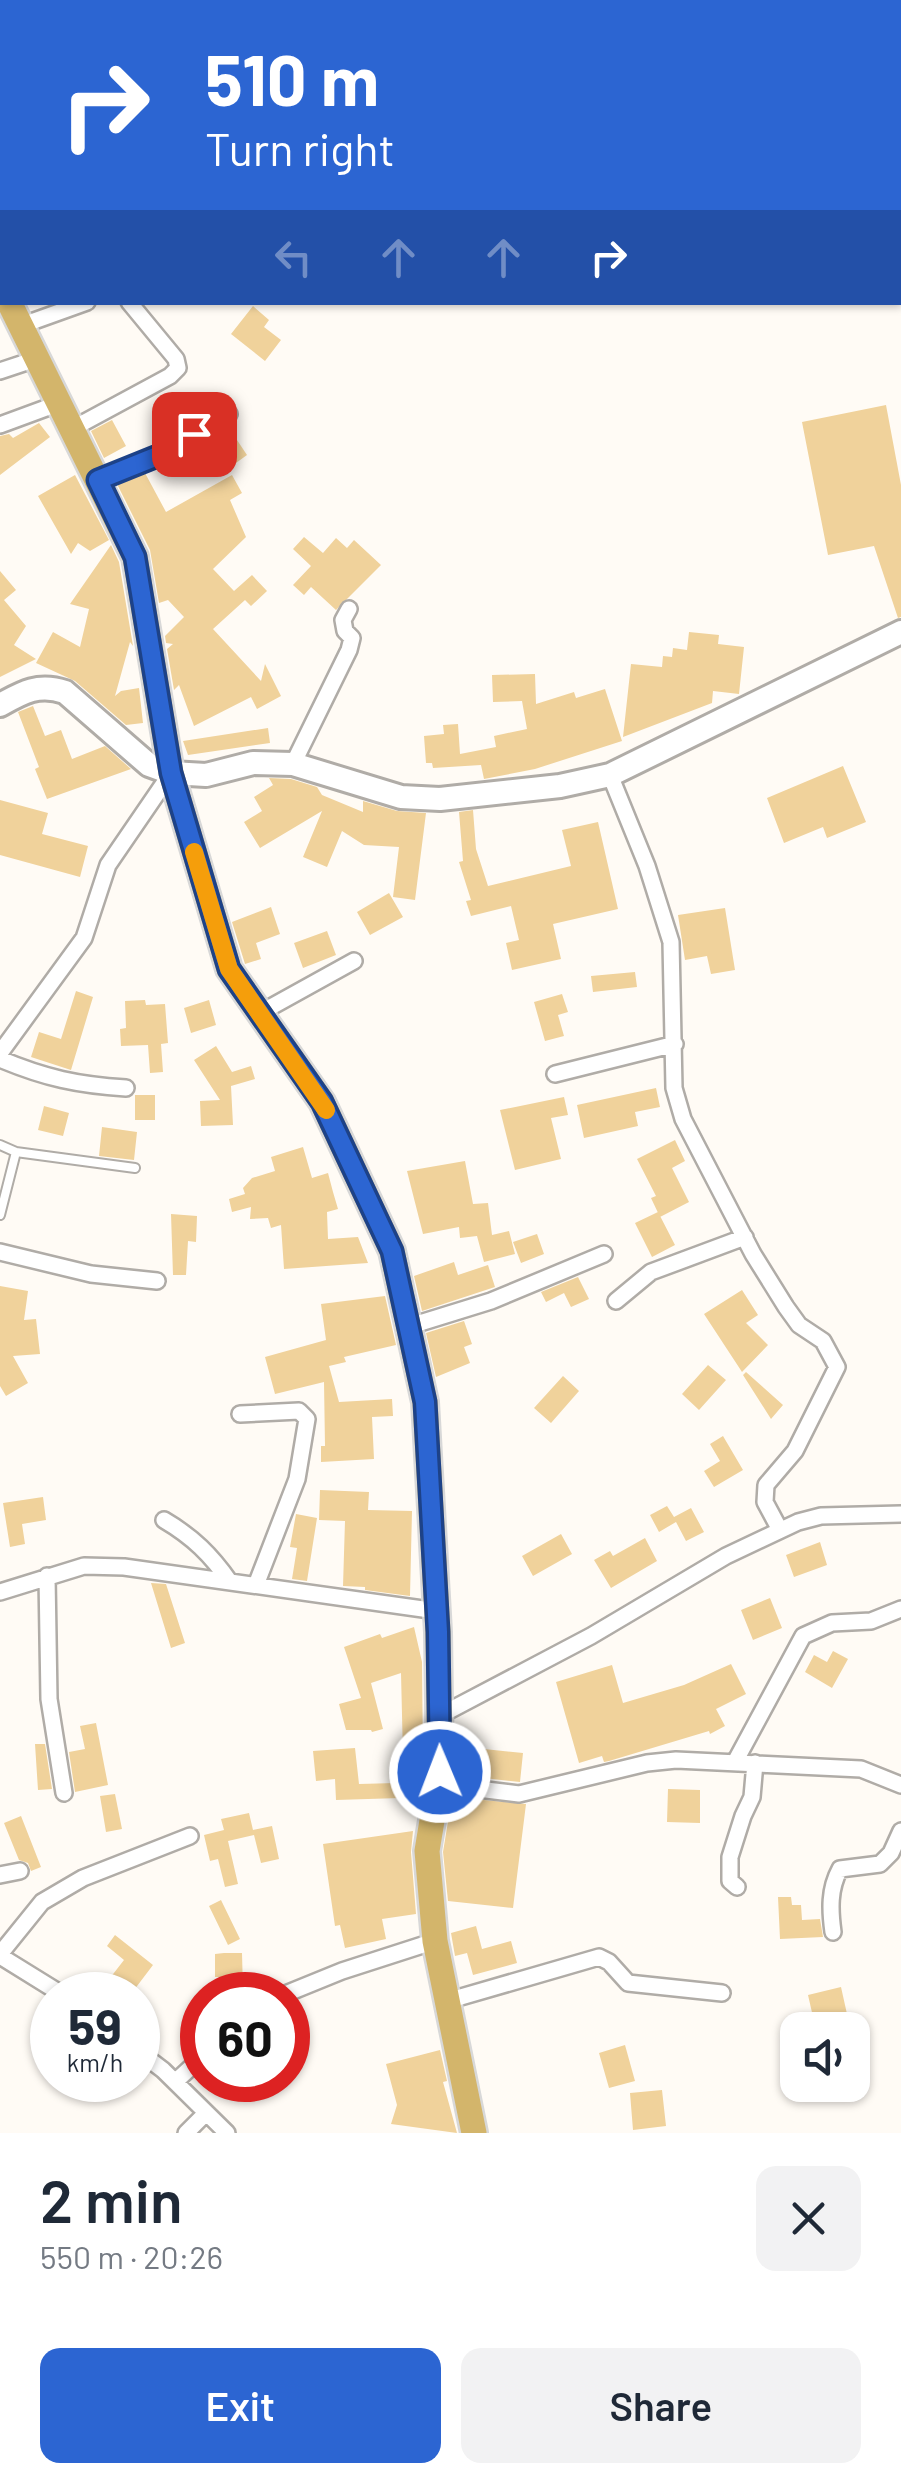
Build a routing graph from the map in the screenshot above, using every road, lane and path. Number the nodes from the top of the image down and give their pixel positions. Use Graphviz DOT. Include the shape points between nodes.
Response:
graph roads {
  1 [pos="69,305"];
  2 [pos="131,305"];
  3 [pos="14,314"];
  4 [pos="36,359"];
  5 [pos="0,372"];
  6 [pos="57,404"];
  7 [pos="228,414"];
  8 [pos="0,425"];
  9 [pos="70,430"];
  10 [pos="98,480"];
  11 [pos="349,609"];
  12 [pos="901,632"];
  13 [pos="0,706"];
  14 [pos="293,764"];
  15 [pos="171,773"];
  16 [pos="610,775"];
  17 [pos="354,961"];
  18 [pos="260,1013"];
  19 [pos="674,1044"];
  20 [pos="0,1056"];
  21 [pos="555,1074"];
  22 [pos="126,1088"];
  23 [pos="0,1145"];
  24 [pos="16,1152"];
  25 [pos="136,1168"];
  26 [pos="0,1216"];
  27 [pos="745,1237"];
  28 [pos="0,1252"];
  29 [pos="604,1254"];
  30 [pos="157,1281"];
  31 [pos="616,1300"];
  32 [pos="407,1327"];
  33 [pos="240,1414"];
  34 [pos="901,1514"];
  35 [pos="164,1520"];
  36 [pos="780,1530"];
  37 [pos="47,1576"];
  38 [pos="230,1582"];
  39 [pos="256,1585"];
  40 [pos="0,1592"];
  41 [pos="901,1609"];
  42 [pos="437,1611"];
  43 [pos="439,1716"];
  44 [pos="734,1762"];
  45 [pos="755,1763"];
  46 [pos="438,1784"];
  47 [pos="901,1785"];
  48 [pos="64,1793"];
  49 [pos="901,1830"];
  50 [pos="190,1836"];
  51 [pos="20,1870"];
  52 [pos="0,1875"];
  53 [pos="738,1887"];
  54 [pos="833,1932"];
  55 [pos="435,1941"];
  56 [pos="0,1955"];
  57 [pos="30,1974"];
  58 [pos="310,1984"];
  59 [pos="722,1993"];
  60 [pos="447,2001"];
  61 [pos="160,2069"];
  62 [pos="180,2077"];
  63 [pos="175,2082"];
  64 [pos="206,2112"];
  65 [pos="186,2133"];
  66 [pos="227,2133"];
  67 [pos="474,2133"];
  1 -- 3 [label="street"];
  2 -- 9 [label="street" via="178,368"];
  3 -- 4 [label="main road"];
  4 -- 5 [label="street"];
  4 -- 6 [label="main road"];
  6 -- 8 [label="street"];
  6 -- 9 [label="main road"];
  7 -- 10 [label="street" via="160,455"];
  9 -- 10 [label="main road"];
  10 -- 15 [label="main road" via="135,557"];
  11 -- 14 [label="street" via="342,620 352,638 349,650"];
  12 -- 16 [label="street"];
  13 -- 15 [label="street" via="36,687 65,692 148,765"];
  14 -- 15 [label="street" via="253,763 206,776"];
  14 -- 16 [label="street" via="401,797 440,800"];
  15 -- 18 [label="main road" via="229,969"];
  15 -- 20 [label="street" via="108,865 84,938"];
  16 -- 19 [label="street" via="667,925"];
  17 -- 18 [label="street"];
  18 -- 32 [label="main road" via="322,1102 392,1251"];
  19 -- 21 [label="street"];
  19 -- 27 [label="street" via="674,1088 683,1119"];
  20 -- 22 [label="street" via="43,1077"];
  23 -- 24 [label="lane"];
  24 -- 25 [label="lane"];
  24 -- 26 [label="lane"];
  27 -- 31 [label="street" via="651,1272"];
  27 -- 36 [label="street" via="786,1307 823,1342 837,1367 795,1451 766,1485 765,1502"];
  28 -- 30 [label="street" via="90,1274"];
  29 -- 32 [label="street"];
  32 -- 42 [label="main road" via="425,1402"];
  33 -- 39 [label="street" via="299,1411 307,1419 298,1479"];
  34 -- 36 [label="street" via="821,1516"];
  35 -- 38 [label="street" via="189,1534"];
  36 -- 43 [label="street"];
  37 -- 38 [label="street" via="84,1566 124,1567"];
  37 -- 40 [label="street"];
  37 -- 48 [label="street" via="49,1699"];
  38 -- 39 [label="street"];
  39 -- 42 [label="street"];
  41 -- 44 [label="street" via="803,1636"];
  42 -- 43 [label="main road"];
  43 -- 46 [label="main road"];
  44 -- 45 [label="street"];
  44 -- 46 [label="street" via="647,1763 519,1794"];
  45 -- 47 [label="street" via="861,1770"];
  45 -- 53 [label="street" via="752,1797 730,1857 730,1881"];
  46 -- 55 [label="main road" via="427,1851"];
  49 -- 54 [label="street" via="880,1864 840,1869 830,1909"];
  50 -- 56 [label="street" via="83,1878 42,1902"];
  51 -- 52 [label="street"];
  55 -- 58 [label="street"];
  55 -- 60 [label="main road"];
  56 -- 57 [label="street"];
  59 -- 60 [label="street" via="628,1983 599,1957"];
  60 -- 67 [label="main road"];
  61 -- 63 [label="street"];
  62 -- 63 [label="street"];
  63 -- 64 [label="street"];
  64 -- 65 [label="street"];
  64 -- 66 [label="street"];
}
